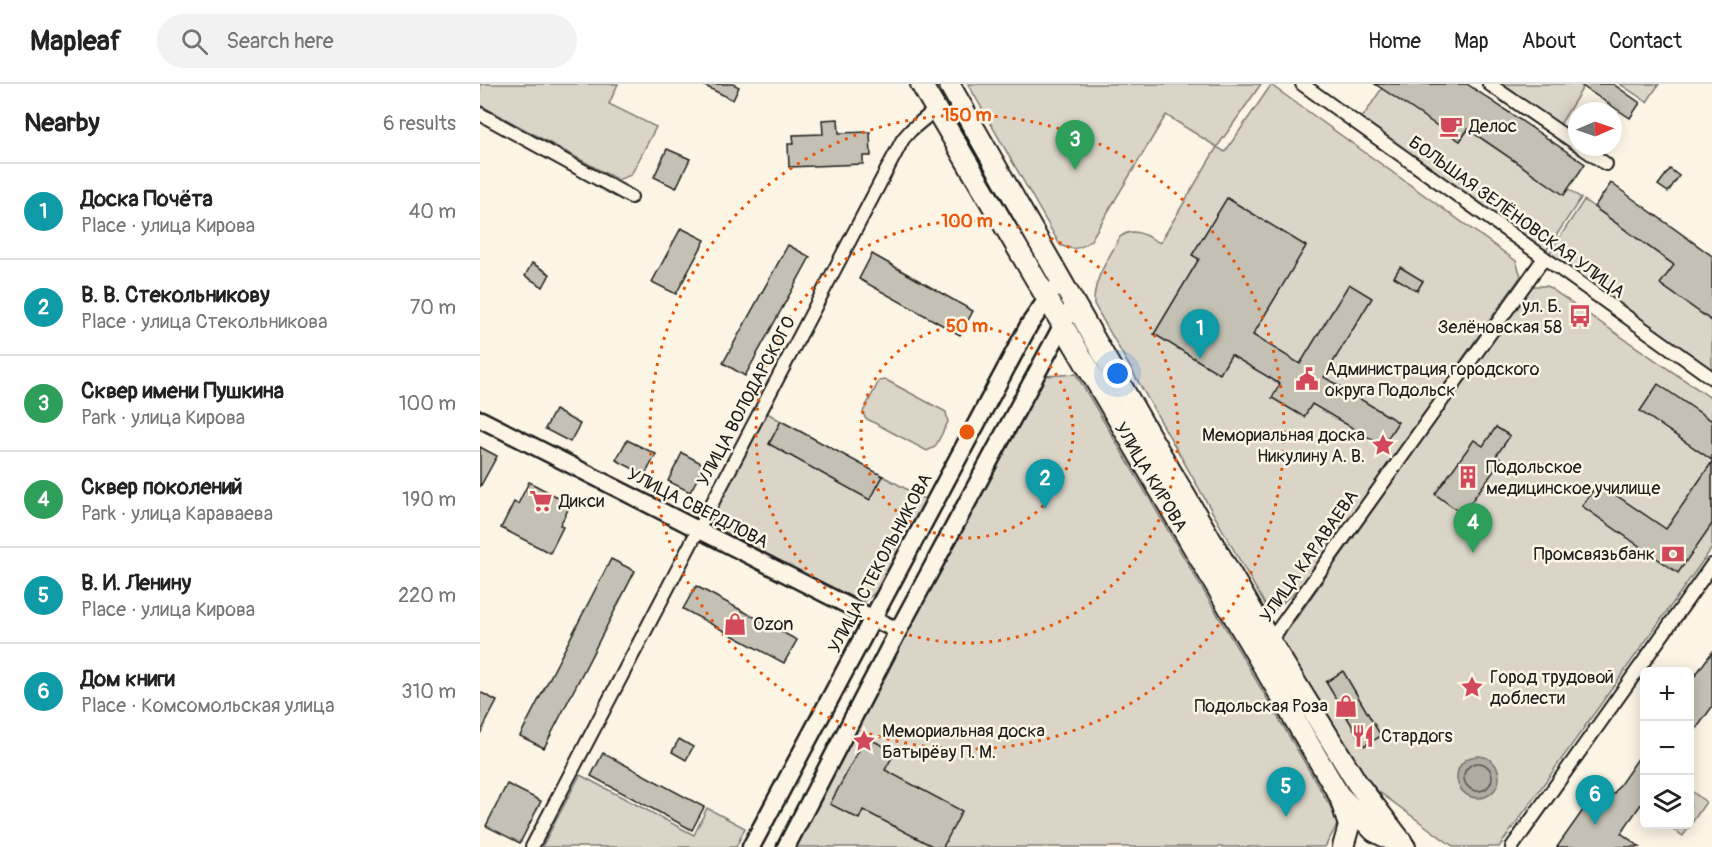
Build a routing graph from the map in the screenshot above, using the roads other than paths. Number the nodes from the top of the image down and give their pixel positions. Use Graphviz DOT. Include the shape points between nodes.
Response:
graph roads {
  1 [pos="949,84"];
  2 [pos="1302,84"];
  3 [pos="1489,84"];
  4 [pos="924,85"];
  5 [pos="936,109"];
  6 [pos="480,114"];
  7 [pos="1568,138"];
  8 [pos="1594,156"];
  9 [pos="1606,164"];
  10 [pos="631,197"];
  11 [pos="1544,258"];
  12 [pos="1062,280"];
  13 [pos="1046,299"];
  14 [pos="1075,302"];
  15 [pos="1063,327"];
  16 [pos="1712,378"];
  17 [pos="480,419"];
  18 [pos="698,530"];
  19 [pos="1712,565"];
  20 [pos="873,618"];
  21 [pos="898,631"];
  22 [pos="1270,641"];
  23 [pos="1339,795"];
  24 [pos="532,847"];
  25 [pos="752,847"];
  26 [pos="786,847"];
  27 [pos="1342,847"];
  28 [pos="1405,847"];
  29 [pos="1512,847"];
  1 -- 12 [label="main road, УЛИЦА КИРОВА"];
  2 -- 11 [label="street, БОЛЬШАЯ ЗЕЛЁНОВСКАЯ УЛИЦА"];
  3 -- 7 [label="street"];
  4 -- 5 [label="main road, УЛИЦА КИРОВА"];
  5 -- 13 [label="main road, УЛИЦА КИРОВА"];
  5 -- 18 [label="street, УЛИЦА ВОЛОДАРСКОГО" via="903,139"];
  6 -- 10 [label="street"];
  8 -- 9 [label="street"];
  11 -- 16 [label="street, БОЛЬШАЯ ЗЕЛЁНОВСКАЯ УЛИЦА"];
  11 -- 22 [label="street, УЛИЦА КАРАВАЕВА"];
  12 -- 13 [label="main road, УЛИЦА СТЕКОЛЬНИКОВА"];
  12 -- 14 [label="main road, УЛИЦА КИРОВА"];
  12 -- 15 [label="main road"];
  13 -- 15 [label="main road, УЛИЦА КИРОВА"];
  13 -- 20 [label="main road, УЛИЦА СТЕКОЛЬНИКОВА"];
  14 -- 15 [label="main road"];
  14 -- 22 [label="main road, УЛИЦА КИРОВА"];
  15 -- 21 [label="main road"];
  15 -- 23 [label="main road, УЛИЦА КИРОВА"];
  17 -- 18 [label="street, УЛИЦА СВЕРДЛОВА"];
  18 -- 20 [label="street, УЛИЦА СВЕРДЛОВА"];
  18 -- 24 [label="street, УЛИЦА ВОЛОДАРСКОГО"];
  19 -- 29 [label="street"];
  20 -- 21 [label="street, УЛИЦА СВЕРДЛОВА"];
  20 -- 25 [label="main road, УЛИЦА СТЕКОЛЬНИКОВА"];
  21 -- 26 [label="main road"];
  22 -- 28 [label="main road, УЛИЦА КИРОВА" via="1357,783"];
  23 -- 27 [label="main road" via="1349,826"];
  23 -- 28 [label="main road, УЛИЦА КИРОВА" via="1374,831"];
}
